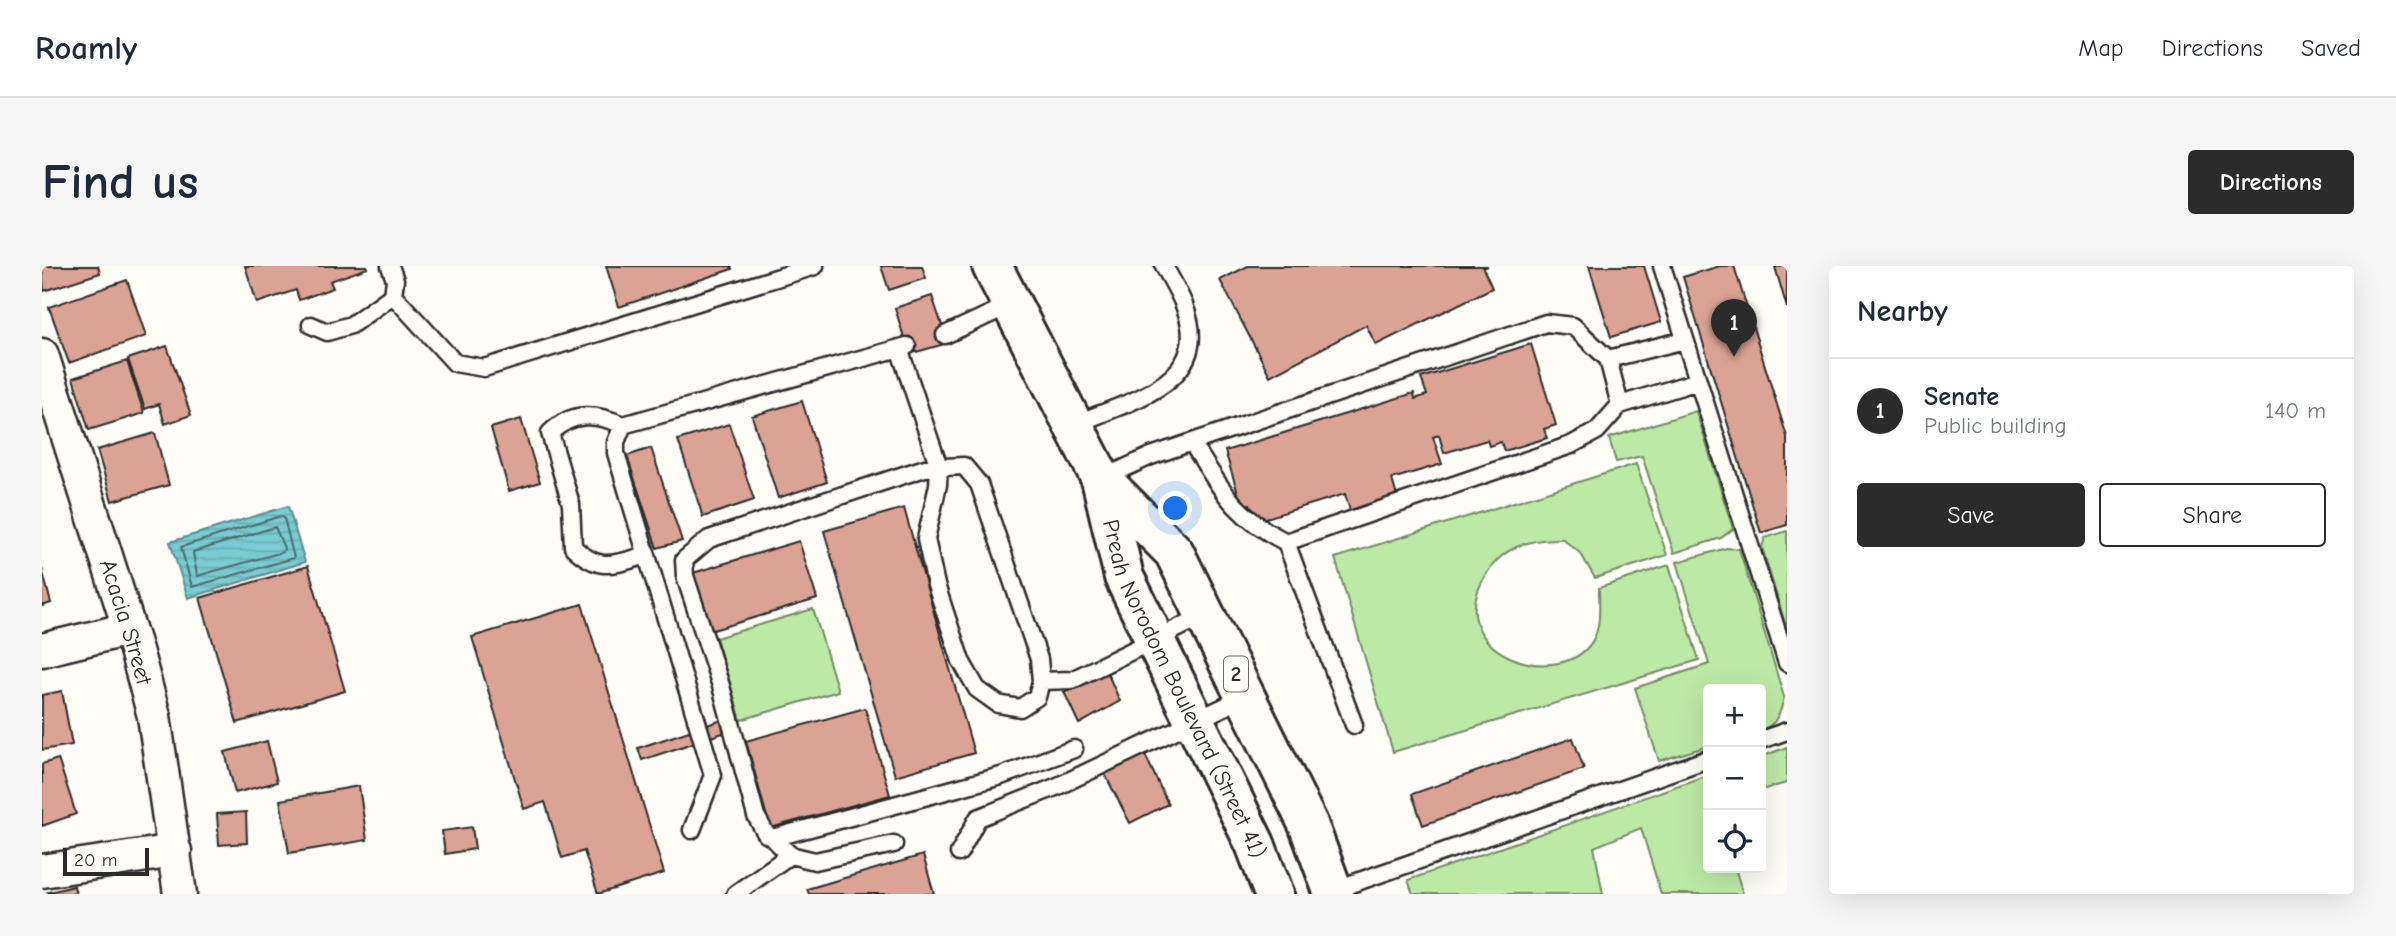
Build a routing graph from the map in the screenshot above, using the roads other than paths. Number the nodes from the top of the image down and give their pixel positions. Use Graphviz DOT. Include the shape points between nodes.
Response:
graph roads {
  1 [pos="390,266"];
  2 [pos="992,266"];
  3 [pos="1164,266"];
  4 [pos="1662,266"];
  5 [pos="806,267"];
  6 [pos="393,295"];
  7 [pos="1012,304"];
  8 [pos="311,325"];
  9 [pos="945,335"];
  10 [pos="1685,340"];
  11 [pos="42,355"];
  12 [pos="1608,359"];
  13 [pos="1698,381"];
  14 [pos="1620,405"];
  15 [pos="52,423"];
  16 [pos="623,425"];
  17 [pos="1073,425"];
  18 [pos="1192,443"];
  19 [pos="939,467"];
  20 [pos="1101,479"];
  21 [pos="1286,542"];
  22 [pos="647,555"];
  23 [pos="1205,615"];
  24 [pos="129,629"];
  25 [pos="1156,641"];
  26 [pos="42,650"];
  27 [pos="1787,663"];
  28 [pos="1041,681"];
  29 [pos="1247,696"];
  30 [pos="1195,721"];
  31 [pos="1354,725"];
  32 [pos="1787,731"];
  33 [pos="1766,738"];
  34 [pos="1074,749"];
  35 [pos="1703,761"];
  36 [pos="692,830"];
  37 [pos="774,838"];
  38 [pos="894,844"];
  39 [pos="175,851"];
  40 [pos="958,853"];
  41 [pos="790,855"];
  42 [pos="42,872"];
  43 [pos="1329,893"];
  44 [pos="180,894"];
  45 [pos="735,894"];
  46 [pos="1274,894"];
  1 -- 6 [label="lane" via="395,280"];
  2 -- 7 [label="main road, Preah Norodom Boulevard (Street 41) / 2"];
  3 -- 17 [label="lane" via="1185,306 1191,334 1189,359 1173,379"];
  4 -- 10 [label="lane"];
  5 -- 6 [label="lane" via="484,368 455,363"];
  6 -- 8 [label="lane" via="351,325 327,332"];
  7 -- 9 [label="lane"];
  7 -- 17 [label="main road, Preah Norodom Boulevard (Street 41) / 2"];
  10 -- 12 [label="lane"];
  10 -- 13 [label="lane"];
  11 -- 15 [label="street, Acacia Street"];
  12 -- 14 [label="lane"];
  12 -- 18 [label="lane" via="1573,326 1546,323"];
  13 -- 14 [label="lane"];
  13 -- 27 [label="lane"];
  14 -- 21 [label="lane" via="1597,431 1571,445"];
  15 -- 24 [label="street, Acacia Street"];
  16 -- 19 [label="lane" via="903,347"];
  16 -- 22 [label="lane" via="617,453"];
  16 -- 22 [label="lane" via="603,416 582,415 550,433 571,504 573,547 589,562 614,564"];
  17 -- 20 [label="main road, Preah Norodom Boulevard (Street 41) / 2"];
  18 -- 20 [label="lane"];
  18 -- 21 [label="lane" via="1232,505 1258,528"];
  19 -- 28 [label="lane" via="964,466 979,484 1039,659"];
  19 -- 28 [label="lane" via="926,539 961,661 977,689 998,704 1020,708 1037,697"];
  19 -- 37 [label="lane" via="709,539 684,560 756,816 766,834"];
  20 -- 23 [label="main road, Preah Norodom Boulevard (Street 41) / 2" via="1174,552"];
  20 -- 25 [label="main road, Preah Norodom Boulevard (Street 41) / 2" via="1124,577"];
  21 -- 31 [label="lane"];
  22 -- 36 [label="lane" via="713,775"];
  23 -- 25 [label="lane"];
  23 -- 29 [label="main road, Preah Norodom Boulevard (Street 41) / 2"];
  24 -- 26 [label="street"];
  24 -- 39 [label="street, Acacia Street" via="154,716"];
  25 -- 28 [label="lane" via="1073,680"];
  25 -- 30 [label="main road, Preah Norodom Boulevard (Street 41) / 2"];
  29 -- 30 [label="lane"];
  29 -- 43 [label="main road, Preah Norodom Boulevard (Street 41) / 2" via="1308,824"];
  30 -- 40 [label="lane" via="978,818"];
  30 -- 46 [label="main road, Preah Norodom Boulevard (Street 41) / 2"];
  32 -- 33 [label="lane"];
  34 -- 37 [label="lane" via="1001,776"];
  35 -- 43 [label="lane"];
  37 -- 41 [label="lane"];
  38 -- 41 [label="lane" via="815,861"];
  39 -- 42 [label="street"];
  39 -- 44 [label="street, Acacia Street"];
  41 -- 45 [label="lane"];
}
